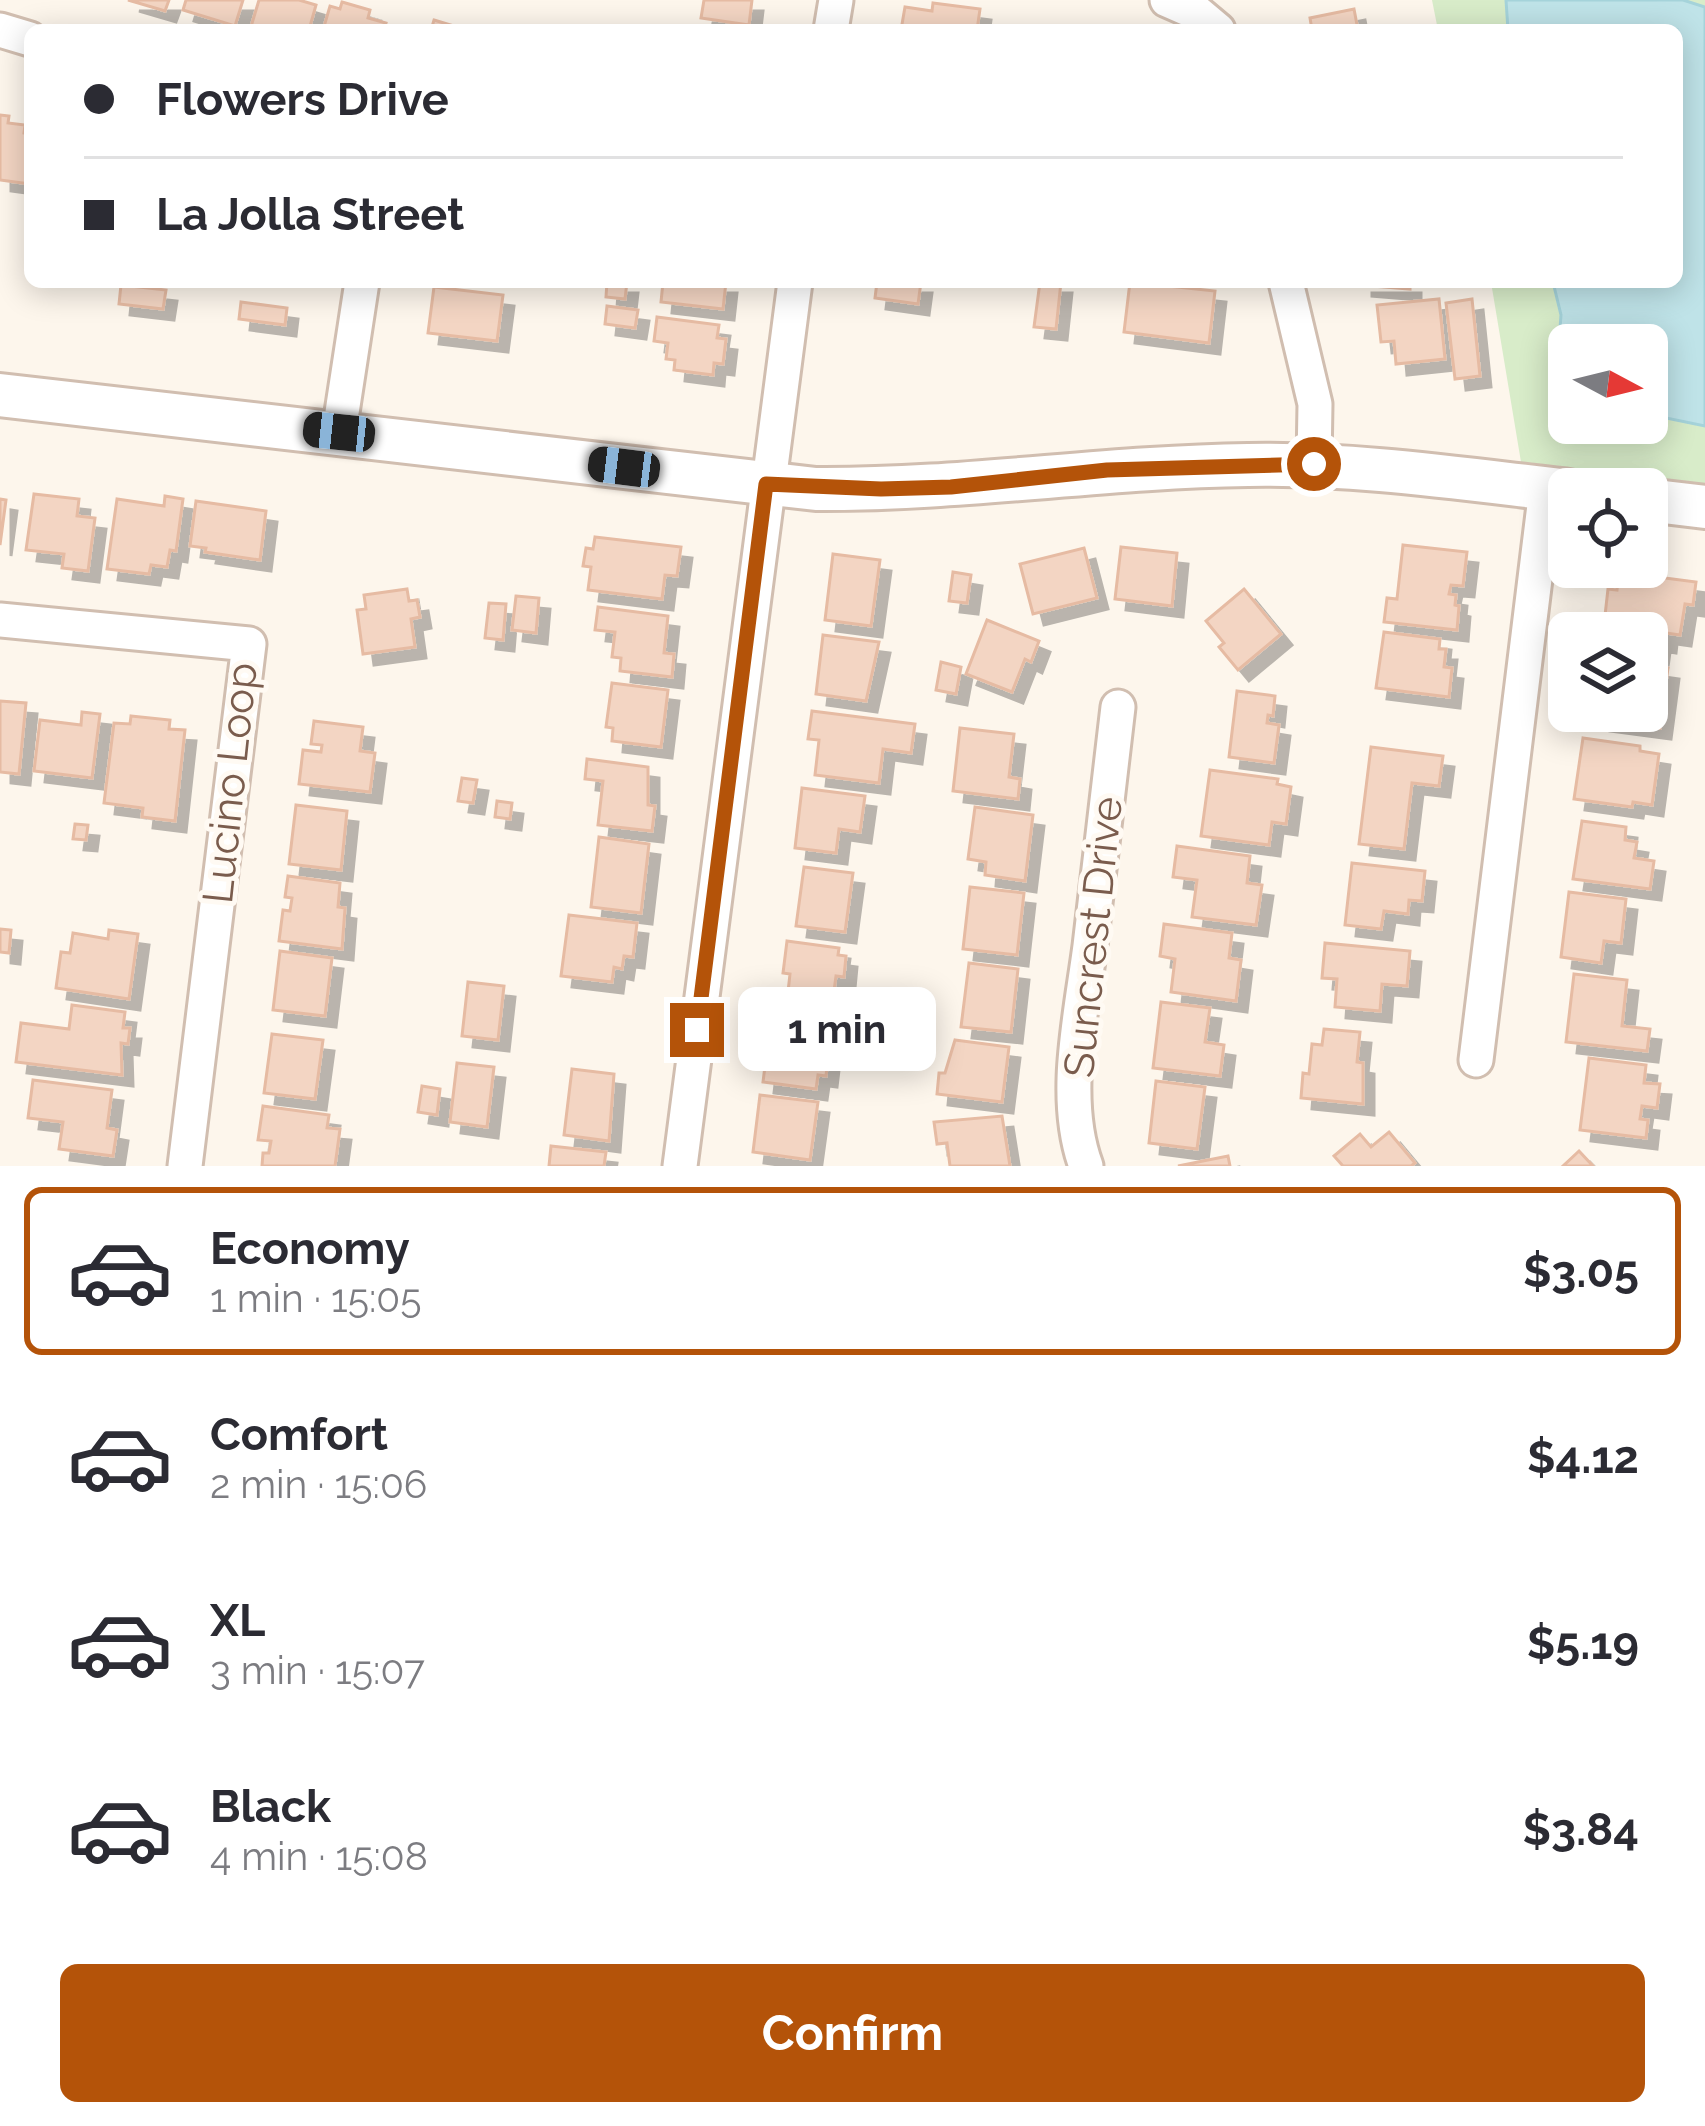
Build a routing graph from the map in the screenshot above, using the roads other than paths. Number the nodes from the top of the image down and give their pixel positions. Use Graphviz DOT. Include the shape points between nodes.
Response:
graph roads {
  1 [pos="1167,0"];
  2 [pos="1211,24"];
  3 [pos="361,288"];
  4 [pos="794,288"];
  5 [pos="1287,288"];
  6 [pos="0,395"];
  7 [pos="339,432"];
  8 [pos="1314,464"];
  9 [pos="766,484"];
  10 [pos="1548,489"];
  11 [pos="1668,503"];
  12 [pos="1705,507"];
  13 [pos="1548,560"];
  14 [pos="0,620"];
  15 [pos="1118,707"];
  16 [pos="1476,1060"];
  17 [pos="184,1166"];
  18 [pos="680,1166"];
  19 [pos="1086,1166"];
  1 -- 2 [label="street"];
  3 -- 7 [label="street"];
  4 -- 9 [label="street"];
  5 -- 8 [label="street" via="1315,404"];
  6 -- 7 [label="street"];
  7 -- 9 [label="street"];
  8 -- 9 [label="street" via="1107,470 951,487"];
  8 -- 10 [label="street"];
  9 -- 18 [label="street"];
  11 -- 12 [label="street"];
  13 -- 16 [label="street"];
  14 -- 17 [label="street, Lucino Loop" via="249,644"];
  15 -- 19 [label="street, Suncrest Drive" via="1078,1039 1075,1100"];
}
